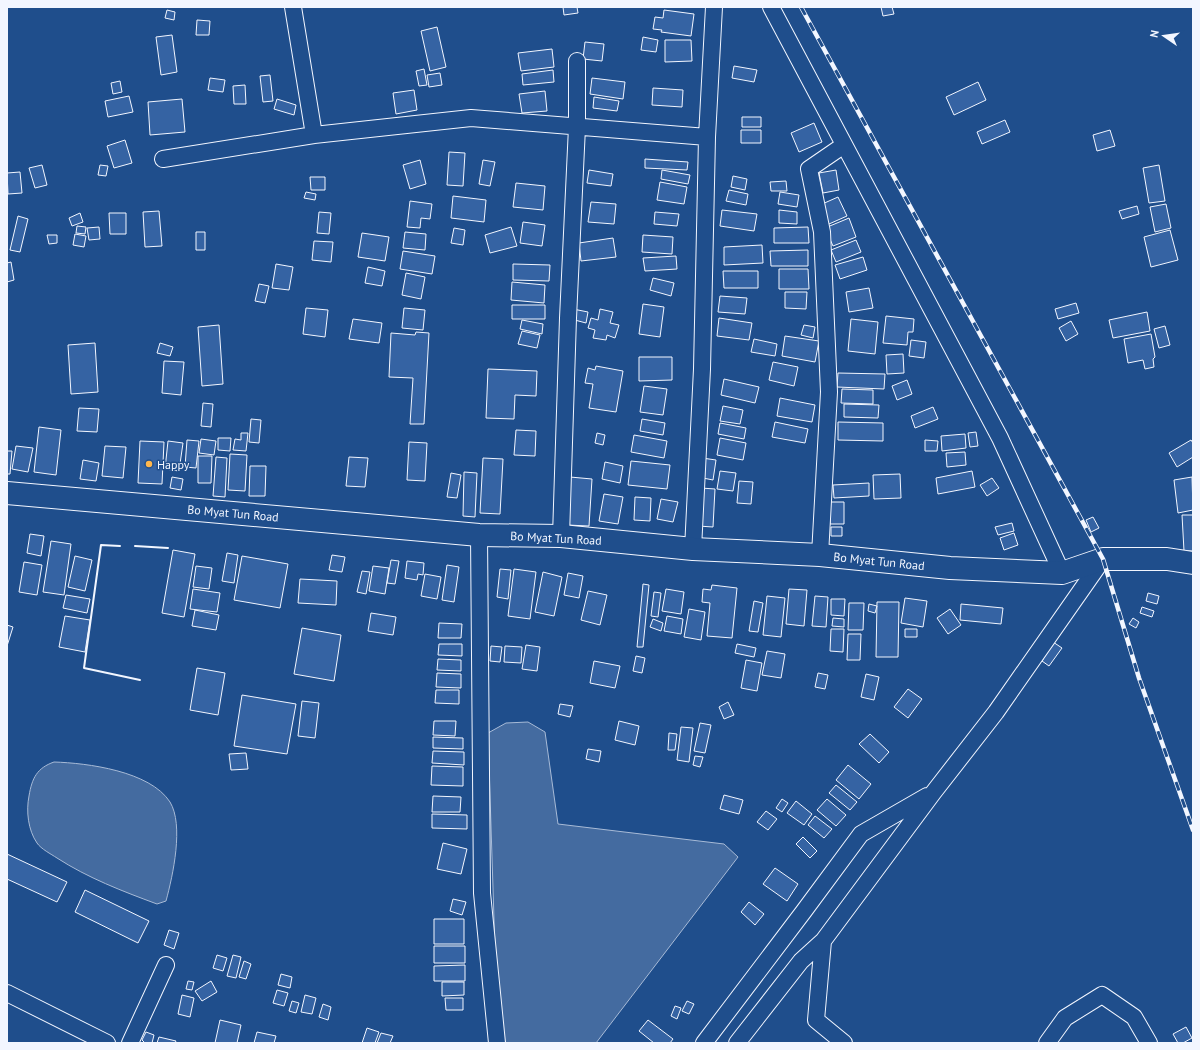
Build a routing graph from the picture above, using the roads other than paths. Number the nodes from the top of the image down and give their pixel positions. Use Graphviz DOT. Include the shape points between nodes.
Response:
graph roads {
  1 [pos="293,7"];
  2 [pos="714,7"];
  3 [pos="771,7"];
  4 [pos="578,61"];
  5 [pos="577,127"];
  6 [pos="314,135"];
  7 [pos="707,137"];
  8 [pos="844,145"];
  9 [pos="163,159"];
  10 [pos="7,493"];
  11 [pos="479,535"];
  12 [pos="561,536"];
  13 [pos="693,549"];
  14 [pos="820,555"];
  15 [pos="1103,559"];
  16 [pos="1193,563"];
  17 [pos="1062,573"];
  18 [pos="933,793"];
  19 [pos="823,941"];
  20 [pos="166,965"];
  21 [pos="7,993"];
  22 [pos="107,1043"];
  23 [pos="130,1043"];
  24 [pos="497,1043"];
  25 [pos="704,1043"];
  26 [pos="737,1043"];
  27 [pos="844,1043"];
  28 [pos="1047,1043"];
  29 [pos="1149,1043"];
  1 -- 6 [label="street"];
  2 -- 7 [label="street"];
  3 -- 8 [label="street"];
  4 -- 5 [label="street"];
  5 -- 6 [label="street" via="471,118"];
  5 -- 7 [label="street"];
  5 -- 12 [label="street"];
  6 -- 9 [label="street"];
  7 -- 13 [label="street" via="702,369"];
  8 -- 14 [label="street" via="809,169 822,232 828,385"];
  8 -- 17 [label="street" via="1000,438"];
  10 -- 11 [label="main road, Bo Myat Tun Road"];
  11 -- 12 [label="main road, Bo Myat Tun Road"];
  11 -- 24 [label="street" via="482,893"];
  12 -- 13 [label="main road, Bo Myat Tun Road"];
  13 -- 14 [label="main road, Bo Myat Tun Road"];
  14 -- 17 [label="main road, Bo Myat Tun Road" via="950,568"];
  15 -- 16 [label="main road, Bo Myat Tun Road" via="1167,559"];
  15 -- 17 [label="main road, Bo Myat Tun Road"];
  15 -- 18 [label="street" via="996,712"];
  18 -- 19 [label="street"];
  18 -- 25 [label="street" via="861,834"];
  19 -- 26 [label="street" via="801,961"];
  19 -- 27 [label="street" via="816,1020"];
  20 -- 23 [label="street"];
  21 -- 22 [label="street"];
  28 -- 29 [label="street" via="1065,1018 1102,995 1134,1017"];
}
